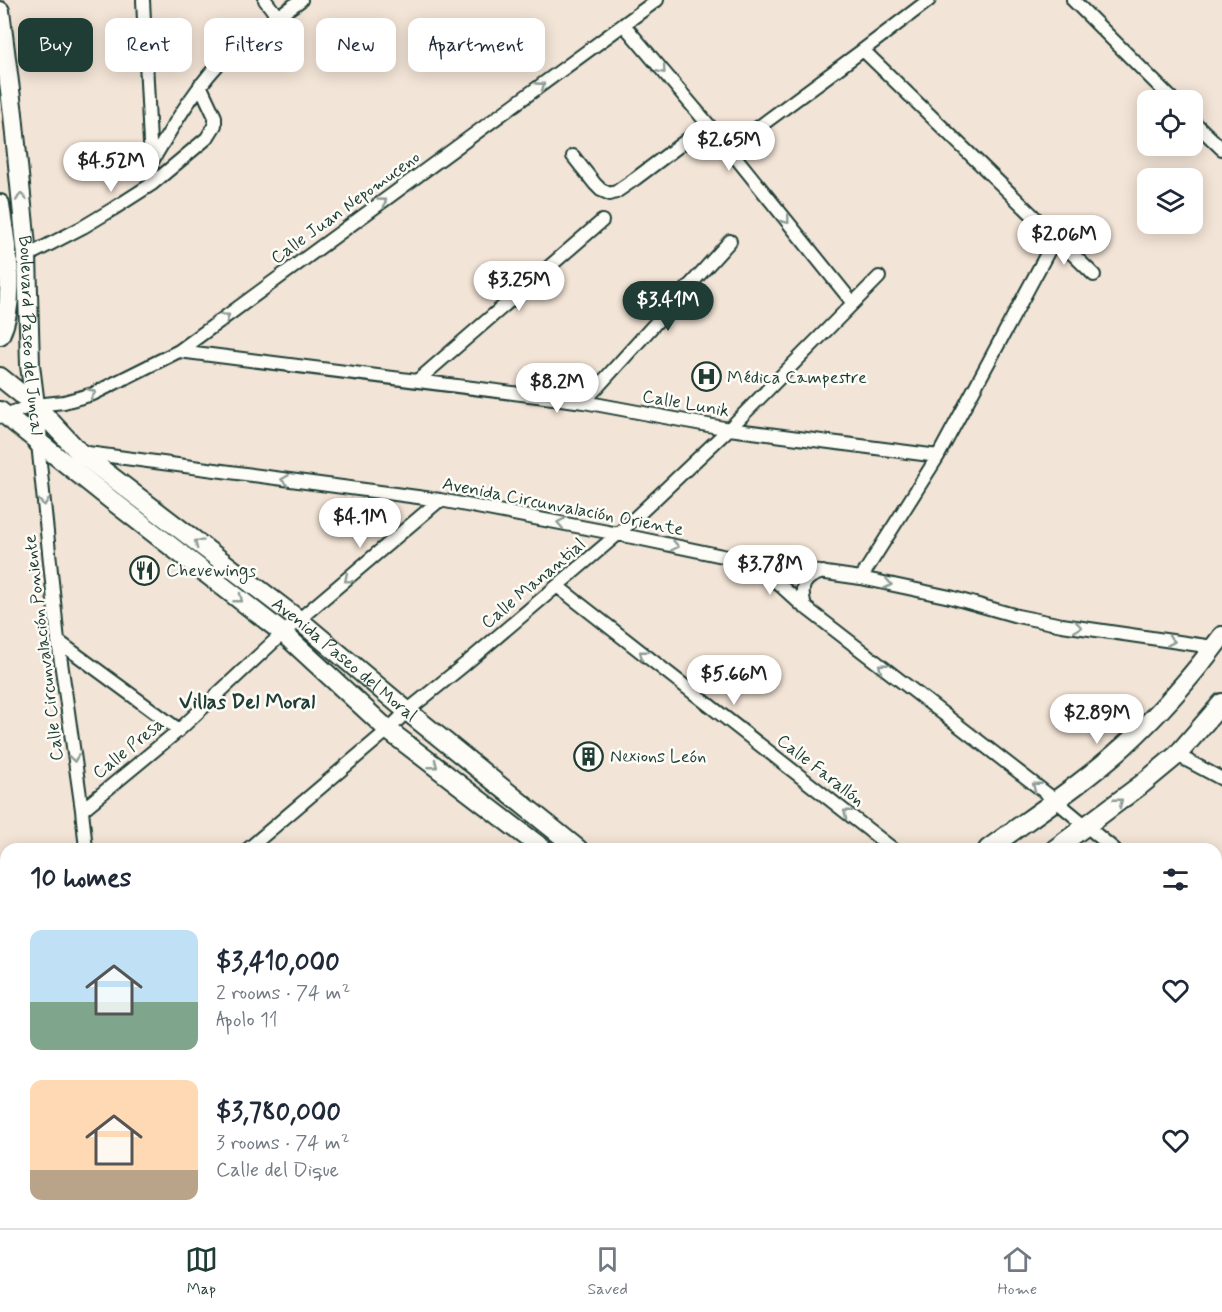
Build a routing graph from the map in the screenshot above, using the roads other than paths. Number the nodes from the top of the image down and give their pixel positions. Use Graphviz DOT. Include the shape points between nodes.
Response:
graph roads {
  1 [pos="143,0"];
  2 [pos="265,0"];
  3 [pos="302,0"];
  4 [pos="657,0"];
  5 [pos="929,0"];
  6 [pos="1073,0"];
  7 [pos="0,11"];
  8 [pos="278,17"];
  9 [pos="624,25"];
  10 [pos="863,50"];
  11 [pos="200,85"];
  12 [pos="1163,90"];
  13 [pos="6,115"];
  14 [pos="708,124"];
  15 [pos="1203,131"];
  16 [pos="729,149"];
  17 [pos="1222,149"];
  18 [pos="573,156"];
  19 [pos="152,163"];
  20 [pos="152,184"];
  21 [pos="0,204"];
  22 [pos="602,221"];
  23 [pos="1056,237"];
  24 [pos="730,241"];
  25 [pos="27,256"];
  26 [pos="1094,275"];
  27 [pos="879,277"];
  28 [pos="853,303"];
  29 [pos="0,335"];
  30 [pos="179,351"];
  31 [pos="0,377"];
  32 [pos="417,381"];
  33 [pos="584,402"];
  34 [pos="35,405"];
  35 [pos="1,414"];
  36 [pos="729,429"];
  37 [pos="38,443"];
  38 [pos="79,452"];
  39 [pos="938,456"];
  40 [pos="440,500"];
  41 [pos="618,534"];
  42 [pos="756,563"];
  43 [pos="823,572"];
  44 [pos="861,578"];
  45 [pos="557,586"];
  46 [pos="805,607"];
  47 [pos="299,620"];
  48 [pos="283,633"];
  49 [pos="58,641"];
  50 [pos="1219,644"];
  51 [pos="1222,703"];
  52 [pos="407,711"];
  53 [pos="179,730"];
  54 [pos="388,730"];
  55 [pos="1177,755"];
  56 [pos="1222,780"];
  57 [pos="1054,800"];
  58 [pos="82,810"];
  59 [pos="1087,826"];
  60 [pos="85,843"];
  61 [pos="255,843"];
  62 [pos="535,843"];
  63 [pos="571,843"];
  64 [pos="885,843"];
  65 [pos="996,843"];
  66 [pos="1063,843"];
  67 [pos="1107,843"];
  1 -- 19 [label="street"];
  2 -- 8 [label="street"];
  3 -- 8 [label="street"];
  4 -- 9 [label="street, Calle Juan Nepomuceno"];
  5 -- 10 [label="street"];
  6 -- 12 [label="street"];
  7 -- 13 [label="street, Boulevard Paseo del Juncal"];
  8 -- 11 [label="street" via="231,51"];
  9 -- 14 [label="street, one-way"];
  30 -- 9 [label="street, Calle Juan Nepomuceno, one-way"];
  10 -- 16 [label="street"];
  10 -- 23 [label="street"];
  11 -- 19 [label="street"];
  11 -- 20 [label="street" via="215,117 212,132"];
  25 -- 13 [label="street, Boulevard Paseo del Juncal, one-way"];
  14 -- 16 [label="street"];
  14 -- 18 [label="street" via="610,194 595,184"];
  15 -- 17 [label="street"];
  16 -- 28 [label="street, one-way"];
  19 -- 20 [label="street"];
  20 -- 25 [label="street"];
  21 -- 29 [label="street, Boulevard Paseo del Juncal" via="10,284 6,321"];
  22 -- 32 [label="street"];
  23 -- 26 [label="street"];
  23 -- 39 [label="street"];
  24 -- 33 [label="street"];
  25 -- 34 [label="street, Boulevard Paseo del Juncal"];
  27 -- 28 [label="street, Calle Manantial"];
  28 -- 36 [label="street, Calle Manantial"];
  30 -- 32 [label="street, Calle Lunik"];
  34 -- 30 [label="street, Calle Juan Nepomuceno, one-way" via="93,394"];
  31 -- 34 [label="street, Avenida Paseo del Moral"];
  32 -- 33 [label="street, Calle Lunik"];
  33 -- 36 [label="street, Calle Lunik"];
  34 -- 35 [label="street, Calle Juan Nepomuceno"];
  34 -- 37 [label="street, Boulevard Paseo del Juncal"];
  34 -- 38 [label="street, Avenida Paseo del Moral"];
  35 -- 37 [label="street, Avenida Paseo del Moral"];
  36 -- 39 [label="street, Calle Lunik"];
  36 -- 41 [label="street, Calle Manantial"];
  37 -- 48 [label="street, Avenida Paseo del Moral, one-way"];
  37 -- 49 [label="street, Calle Circunvalación Poniente, one-way"];
  40 -- 38 [label="street, Avenida Circunvalación Oriente, one-way"];
  47 -- 38 [label="street, Avenida Paseo del Moral, one-way"];
  39 -- 44 [label="street"];
  41 -- 40 [label="street, Avenida Circunvalación Oriente, one-way"];
  40 -- 47 [label="street, Calle Presa, one-way"];
  41 -- 42 [label="street, Avenida Circunvalación Oriente, one-way"];
  41 -- 45 [label="street, Calle Manantial"];
  42 -- 43 [label="street, Avenida Circunvalación Oriente"];
  42 -- 46 [label="street"];
  43 -- 44 [label="street, Avenida Circunvalación Oriente"];
  43 -- 46 [label="street" via="807,579 802,592"];
  44 -- 50 [label="street, Avenida Circunvalación Oriente, one-way" via="1017,616"];
  45 -- 52 [label="street, Calle Manantial"];
  64 -- 45 [label="street, Calle Farallón, one-way"];
  57 -- 46 [label="street, one-way"];
  47 -- 48 [label="street, Calle Presa"];
  47 -- 52 [label="street, Avenida Paseo del Moral"];
  48 -- 53 [label="street, Calle Presa"];
  48 -- 54 [label="street, Avenida Paseo del Moral"];
  49 -- 53 [label="street"];
  49 -- 58 [label="street, Calle Circunvalación Poniente, one-way"];
  50 -- 57 [label="street" via="1124,746"];
  51 -- 55 [label="street"];
  52 -- 54 [label="street, Calle Manantial"];
  52 -- 63 [label="street, Avenida Paseo del Moral"];
  53 -- 58 [label="street, Calle Presa"];
  54 -- 61 [label="street, Calle Manantial"];
  54 -- 62 [label="street, Avenida Paseo del Moral, one-way"];
  55 -- 56 [label="street"];
  59 -- 55 [label="street, one-way"];
  57 -- 59 [label="street"];
  57 -- 65 [label="street"];
  58 -- 60 [label="street, Calle Circunvalación Poniente"];
  59 -- 66 [label="street"];
  59 -- 67 [label="street"];
}
